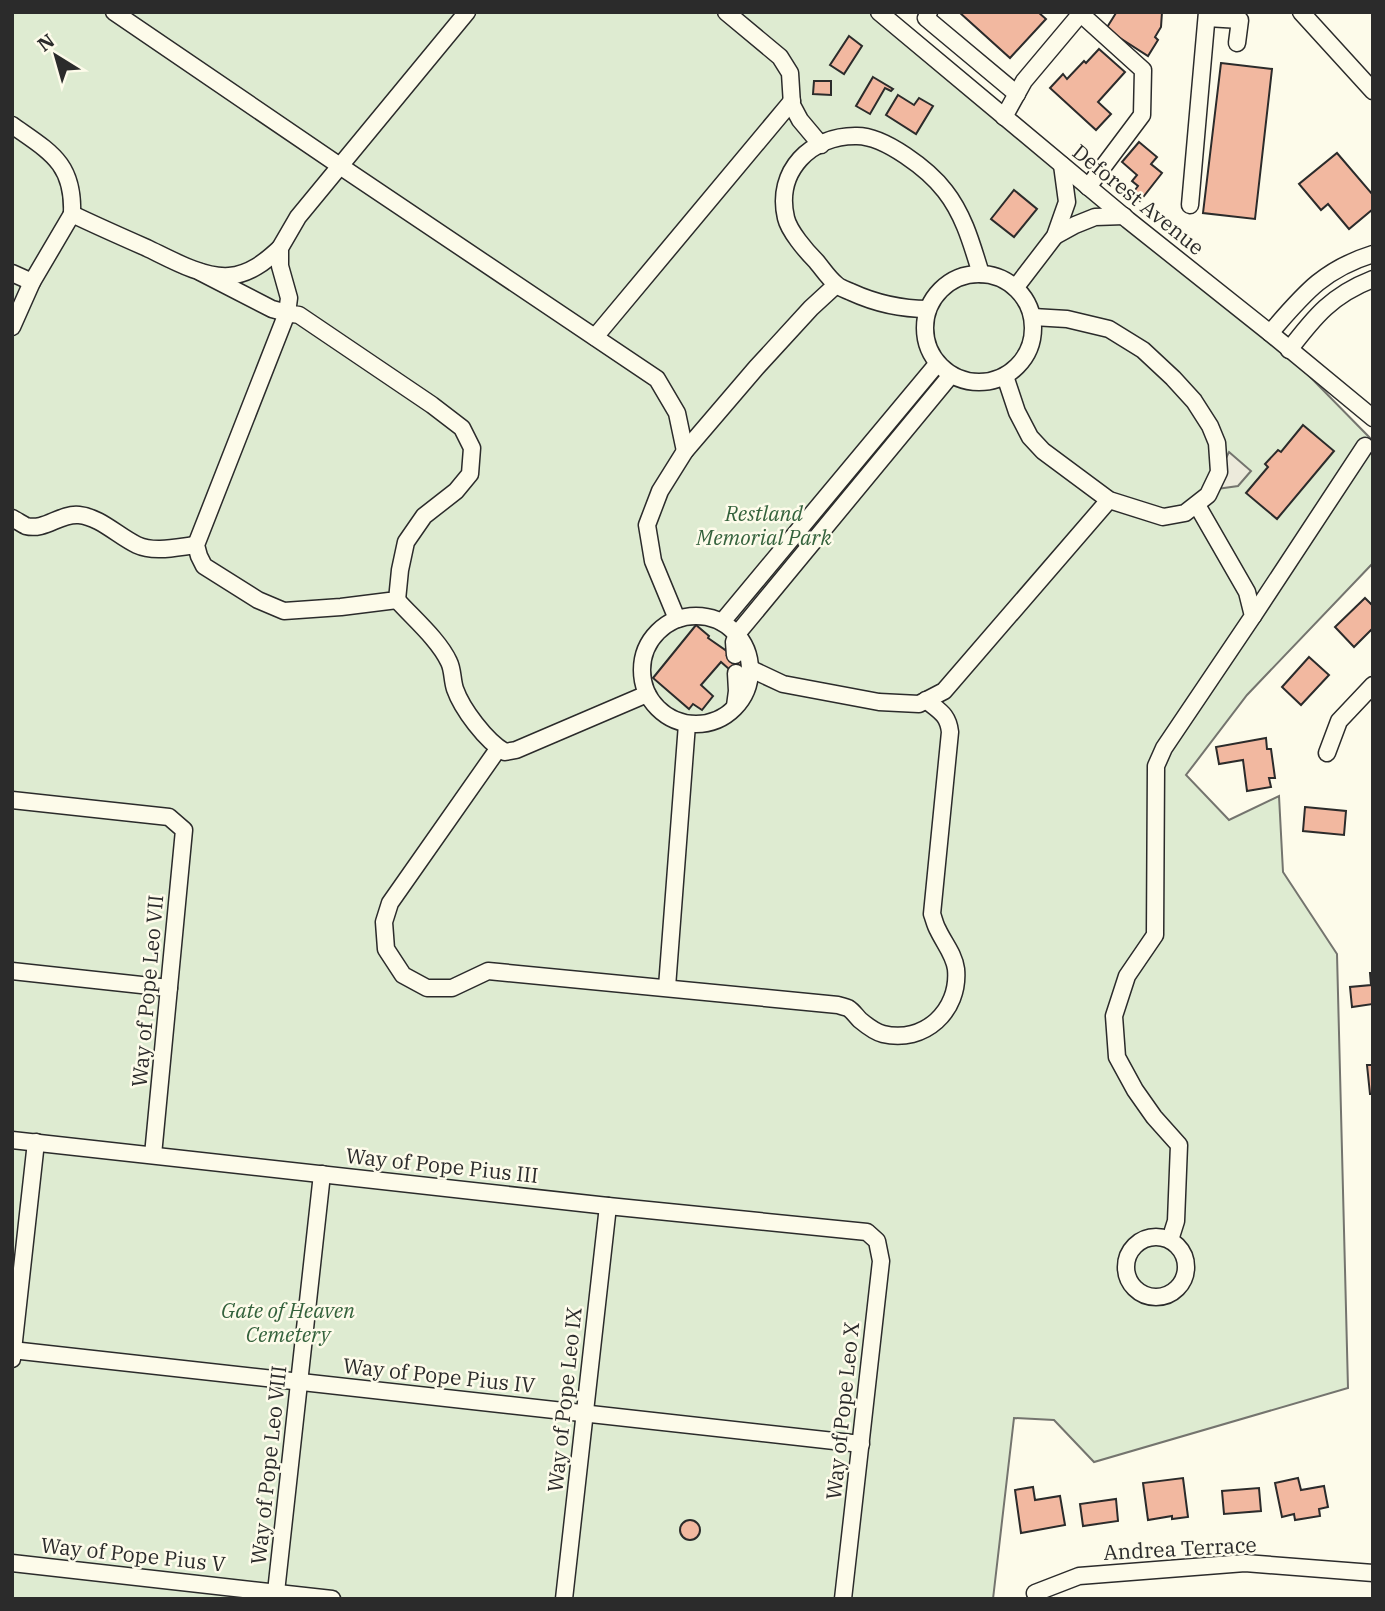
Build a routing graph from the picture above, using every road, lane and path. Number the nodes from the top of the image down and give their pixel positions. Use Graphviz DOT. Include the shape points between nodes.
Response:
graph roads {
  1 [pos="114,12"];
  2 [pos="467,12"];
  3 [pos="726,12"];
  4 [pos="879,12"];
  5 [pos="929,12"];
  6 [pos="1301,12"];
  7 [pos="1081,13"];
  8 [pos="1207,15"];
  9 [pos="1240,16"];
  10 [pos="1237,43"];
  11 [pos="1366,71"];
  12 [pos="1373,91"];
  13 [pos="1017,94"];
  14 [pos="792,101"];
  15 [pos="1004,117"];
  16 [pos="12,125"];
  17 [pos="821,145"];
  18 [pos="1062,165"];
  19 [pos="340,166"];
  20 [pos="1088,187"];
  21 [pos="1190,205"];
  22 [pos="72,214"];
  23 [pos="1124,216"];
  24 [pos="1055,236"];
  25 [pos="280,248"];
  26 [pos="1373,254"];
  27 [pos="200,272"];
  28 [pos="12,273"];
  29 [pos="981,274"];
  30 [pos="1373,279"];
  31 [pos="33,282"];
  32 [pos="836,285"];
  33 [pos="1016,288"];
  34 [pos="928,309"];
  35 [pos="287,313"];
  36 [pos="1033,317"];
  37 [pos="12,327"];
  38 [pos="1270,333"];
  39 [pos="595,337"];
  40 [pos="1289,350"];
  41 [pos="937,364"];
  42 [pos="951,375"];
  43 [pos="1005,376"];
  44 [pos="1373,418"];
  45 [pos="1365,446"];
  46 [pos="685,451"];
  47 [pos="1110,500"];
  48 [pos="1196,505"];
  49 [pos="12,517"];
  50 [pos="196,545"];
  51 [pos="397,600"];
  52 [pos="1253,616"];
  53 [pos="677,619"];
  54 [pos="722,622"];
  55 [pos="737,634"];
  56 [pos="735,655"];
  57 [pos="743,671"];
  58 [pos="1373,685"];
  59 [pos="647,694"];
  60 [pos="926,700"];
  61 [pos="687,724"];
  62 [pos="498,749"];
  63 [pos="1326,753"];
  64 [pos="12,800"];
  65 [pos="12,971"];
  66 [pos="169,988"];
  67 [pos="667,988"];
  68 [pos="12,1140"];
  69 [pos="36,1143"];
  70 [pos="153,1156"];
  71 [pos="322,1174"];
  72 [pos="608,1206"];
  73 [pos="867,1232"];
  74 [pos="1170,1240"];
  75 [pos="13,1354"];
  76 [pos="300,1382"];
  77 [pos="584,1412"];
  78 [pos="860,1444"];
  79 [pos="12,1563"];
  80 [pos="1373,1573"];
  81 [pos="276,1592"];
  82 [pos="1035,1593"];
  83 [pos="332,1599"];
  84 [pos="564,1599"];
  85 [pos="843,1599"];
  1 -- 19 [label="street"];
  2 -- 19 [label="street"];
  3 -- 14 [label="street" via="780,57 790,73"];
  4 -- 15 [label="street, Deforest Avenue"];
  5 -- 13 [label="street" via="926,18"];
  6 -- 11 [label="street"];
  7 -- 13 [label="street"];
  7 -- 20 [label="street" via="1143,70 1142,115"];
  8 -- 9 [label="street"];
  8 -- 21 [label="street"];
  9 -- 10 [label="street"];
  11 -- 12 [label="street"];
  13 -- 15 [label="street"];
  14 -- 17 [label="street" via="800,120"];
  14 -- 39 [label="street"];
  15 -- 18 [label="street, Deforest Avenue"];
  16 -- 22 [label="street" via="48,150 65,170 73,195"];
  17 -- 29 [label="street" via="859,136 887,145 923,168 960,215"];
  17 -- 32 [label="street" via="804,153 788,174 783,193 786,220"];
  18 -- 20 [label="street, Deforest Avenue"];
  18 -- 24 [label="street" via="1067,202"];
  19 -- 25 [label="street" via="298,217"];
  19 -- 39 [label="street"];
  20 -- 23 [label="street, Deforest Avenue"];
  22 -- 27 [label="street"];
  22 -- 31 [label="street"];
  23 -- 24 [label="street" via="1096,217"];
  23 -- 38 [label="street, Deforest Avenue"];
  24 -- 33 [label="street"];
  25 -- 27 [label="street" via="266,262 239,274"];
  25 -- 35 [label="street"];
  26 -- 38 [label="street" via="1333,270 1311,287"];
  27 -- 35 [label="street"];
  28 -- 31 [label="street"];
  29 -- 33 [label="street" via="1002,278"];
  29 -- 34 [label="street" via="950,282"];
  30 -- 40 [label="street" via="1325,306"];
  31 -- 37 [label="street"];
  32 -- 34 [label="street" via="877,302"];
  32 -- 46 [label="street" via="755,368"];
  33 -- 36 [label="street"];
  34 -- 41 [label="street" via="925,338"];
  35 -- 50 [label="street"];
  35 -- 51 [label="street" via="299,315 432,405 462,428 472,448 470,474 424,516 407,542"];
  36 -- 43 [label="street" via="1029,351"];
  36 -- 48 [label="street" via="1067,319 1109,330 1143,350 1194,401 1217,443 1219,472 1208,495"];
  38 -- 40 [label="street, Deforest Avenue"];
  39 -- 46 [label="street" via="657,379 677,413"];
  40 -- 44 [label="street, Deforest Avenue"];
  41 -- 42 [label="street"];
  41 -- 54 [label="street"];
  42 -- 43 [label="street" via="968,382"];
  42 -- 55 [label="street"];
  43 -- 47 [label="street" via="1030,437"];
  45 -- 52 [label="street"];
  46 -- 53 [label="street" via="660,491 647,525 653,561"];
  47 -- 48 [label="street" via="1163,517 1185,513"];
  47 -- 60 [label="street" via="944,691"];
  48 -- 52 [label="street" via="1247,592"];
  49 -- 50 [label="street" via="26,526 41,527 76,514 90,517 139,546"];
  50 -- 51 [label="street" via="204,566 284,611"];
  51 -- 62 [label="street" via="438,645 475,723"];
  52 -- 74 [label="street" via="1156,766 1155,935 1127,976 1114,1016 1117,1057 1154,1117 1179,1145 1176,1221"];
  53 -- 54 [label="street" via="694,615"];
  53 -- 59 [label="street" via="650,641 643,658"];
  54 -- 55 [label="street"];
  55 -- 56 [label="street"];
  55 -- 57 [label="street" via="748,652"];
  57 -- 60 [label="street" via="783,684 879,702 919,704"];
  57 -- 61 [label="street" via="749,686 727,716 710,723"];
  58 -- 63 [label="street" via="1339,722"];
  59 -- 61 [label="street" via="658,709"];
  59 -- 62 [label="street" via="516,750"];
  60 -- 67 [label="street" via="949,721 950,732 932,914 956,967 956,989 936,1022 918,1033 898,1036 880,1033 838,1005"];
  61 -- 67 [label="street"];
  62 -- 67 [label="street" via="390,903 384,922 386,948 403,975 427,988 452,988 488,971"];
  64 -- 66 [label="street, Way of Pope Leo VII" via="169,817 184,830"];
  65 -- 66 [label="street"];
  66 -- 70 [label="street, Way of Pope Leo VII"];
  68 -- 69 [label="street, Way of Pope Pius III"];
  69 -- 70 [label="street, Way of Pope Pius III"];
  69 -- 75 [label="street"];
  70 -- 71 [label="street, Way of Pope Pius III"];
  71 -- 72 [label="street, Way of Pope Pius III"];
  71 -- 76 [label="street, Way of Pope Leo VIII"];
  72 -- 73 [label="street, Way of Pope Pius III"];
  72 -- 77 [label="street, Way of Pope Leo IX"];
  73 -- 78 [label="street, Way of Pope Leo X" via="877,1241 881,1261"];
  75 -- 76 [label="street, Way of Pope Pius IV"];
  76 -- 77 [label="street, Way of Pope Pius IV"];
  76 -- 81 [label="street, Way of Pope Leo VIII"];
  77 -- 78 [label="street, Way of Pope Pius IV"];
  77 -- 84 [label="street, Way of Pope Leo IX"];
  78 -- 85 [label="street, Way of Pope Leo X"];
  79 -- 81 [label="street, Way of Pope Pius V"];
  80 -- 82 [label="street, Andrea Terrace" via="1245,1563 1079,1576"];
  81 -- 83 [label="street, Way of Pope Pius V"];
}
